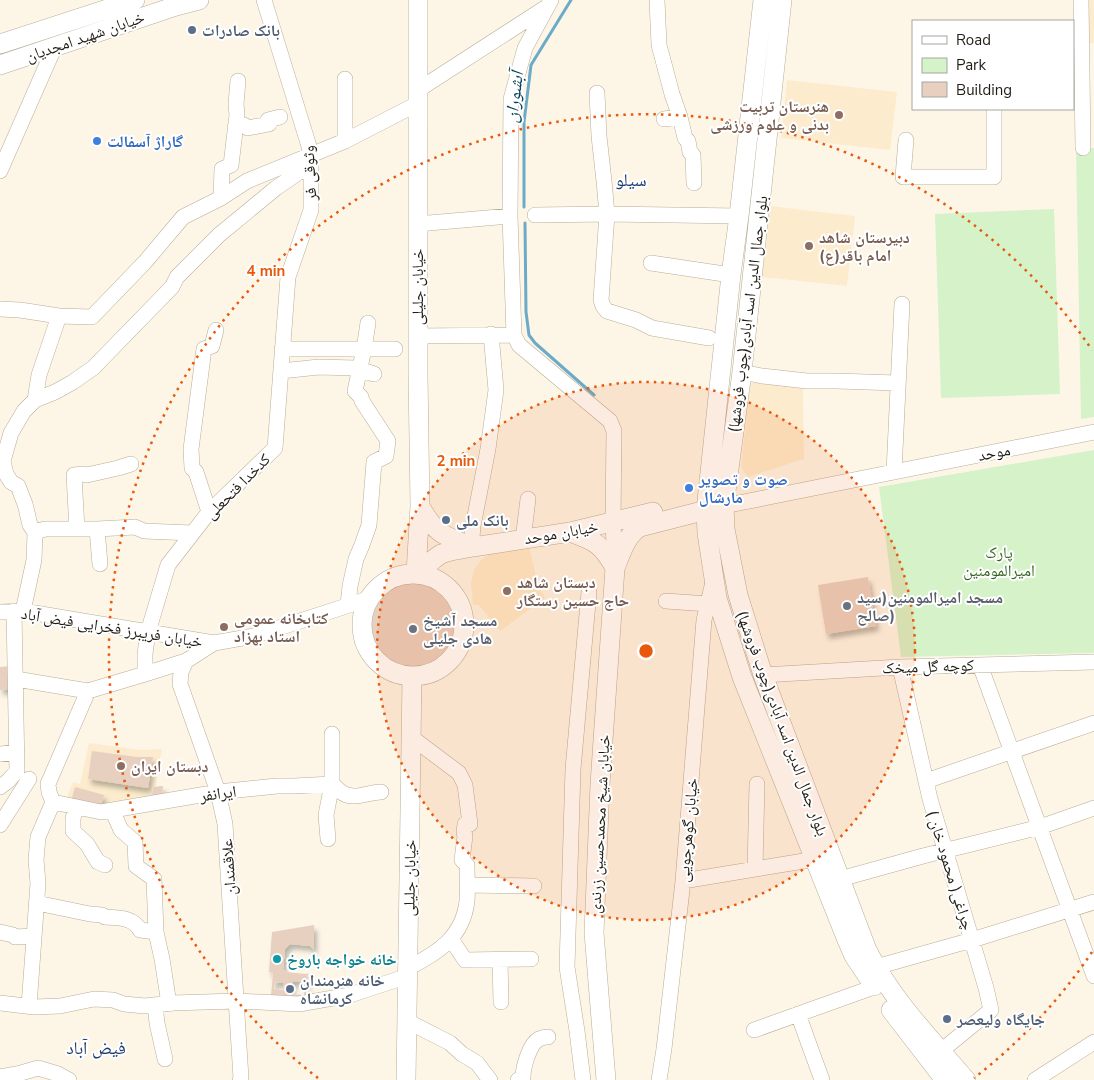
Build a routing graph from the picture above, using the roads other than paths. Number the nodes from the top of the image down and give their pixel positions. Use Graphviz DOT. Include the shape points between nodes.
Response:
graph roads {
  1 [pos="135,0"];
  2 [pos="198,0"];
  3 [pos="264,0"];
  4 [pos="418,0"];
  5 [pos="658,0"];
  6 [pos="763,0"];
  7 [pos="782,0"];
  8 [pos="1080,0"];
  9 [pos="549,3"];
  10 [pos="98,6"];
  11 [pos="0,44"];
  12 [pos="55,46"];
  13 [pos="0,65"];
  14 [pos="344,79"];
  15 [pos="238,81"];
  16 [pos="597,93"];
  17 [pos="418,97"];
  18 [pos="1078,108"];
  19 [pos="994,110"];
  20 [pos="271,117"];
  21 [pos="680,117"];
  22 [pos="664,119"];
  23 [pos="235,127"];
  24 [pos="345,140"];
  25 [pos="906,140"];
  26 [pos="1083,148"];
  27 [pos="311,160"];
  28 [pos="1,165"];
  29 [pos="694,183"];
  30 [pos="221,198"];
  31 [pos="607,214"];
  32 [pos="510,216"];
  33 [pos="535,216"];
  34 [pos="739,216"];
  35 [pos="417,224"];
  36 [pos="651,263"];
  37 [pos="731,275"];
  38 [pos="902,304"];
  39 [pos="0,309"];
  40 [pos="59,316"];
  41 [pos="368,323"];
  42 [pos="216,330"];
  43 [pos="491,334"];
  44 [pos="514,335"];
  45 [pos="418,336"];
  46 [pos="709,338"];
  47 [pos="282,348"];
  48 [pos="364,349"];
  49 [pos="395,349"];
  50 [pos="360,370"];
  51 [pos="281,371"];
  52 [pos="742,372"];
  53 [pos="374,374"];
  54 [pos="897,384"];
  55 [pos="35,400"];
  56 [pos="1094,432"];
  57 [pos="5,433"];
  58 [pos="132,464"];
  59 [pos="894,472"];
  60 [pos="528,499"];
  61 [pos="715,503"];
  62 [pos="420,506"];
  63 [pos="209,512"];
  64 [pos="612,523"];
  65 [pos="77,529"];
  66 [pos="97,529"];
  67 [pos="40,530"];
  68 [pos="570,532"];
  69 [pos="192,533"];
  70 [pos="523,540"];
  71 [pos="473,546"];
  72 [pos="100,564"];
  73 [pos="615,568"];
  74 [pos="418,573"];
  75 [pos="714,580"];
  76 [pos="589,592"];
  77 [pos="368,599"];
  78 [pos="666,601"];
  79 [pos="708,604"];
  80 [pos="348,606"];
  81 [pos="12,612"];
  82 [pos="148,632"];
  83 [pos="214,643"];
  84 [pos="186,661"];
  85 [pos="1094,662"];
  86 [pos="980,665"];
  87 [pos="900,667"];
  88 [pos="145,674"];
  89 [pos="762,675"];
  90 [pos="412,676"];
  91 [pos="16,679"];
  92 [pos="88,691"];
  93 [pos="1094,723"];
  94 [pos="332,734"];
  95 [pos="411,737"];
  96 [pos="1012,751"];
  97 [pos="17,752"];
  98 [pos="0,754"];
  99 [pos="23,775"];
  100 [pos="926,781"];
  101 [pos="48,784"];
  102 [pos="332,784"];
  103 [pos="757,784"];
  104 [pos="0,788"];
  105 [pos="218,792"];
  106 [pos="381,792"];
  107 [pos="53,802"];
  108 [pos="77,807"];
  109 [pos="1094,808"];
  110 [pos="112,810"];
  111 [pos="0,825"];
  112 [pos="1040,827"];
  113 [pos="328,839"];
  114 [pos="945,850"];
  115 [pos="816,859"];
  116 [pos="105,865"];
  117 [pos="755,869"];
  118 [pos="840,879"];
  119 [pos="683,881"];
  120 [pos="467,885"];
  121 [pos="534,886"];
  122 [pos="1094,902"];
  123 [pos="37,903"];
  124 [pos="1070,909"];
  125 [pos="0,932"];
  126 [pos="156,932"];
  127 [pos="34,936"];
  128 [pos="451,939"];
  129 [pos="972,940"];
  130 [pos="531,959"];
  131 [pos="500,960"];
  132 [pos="876,967"];
  133 [pos="408,972"];
  134 [pos="1094,976"];
  135 [pos="874,986"];
  136 [pos="237,1001"];
  137 [pos="502,1002"];
  138 [pos="0,1003"];
  139 [pos="162,1005"];
  140 [pos="29,1006"];
  141 [pos="798,1014"];
  142 [pos="407,1021"];
  143 [pos="754,1030"];
  144 [pos="548,1037"];
  145 [pos="1094,1042"];
  146 [pos="941,1051"];
  147 [pos="165,1059"];
  148 [pos="0,1077"];
  149 [pos="69,1080"];
  150 [pos="240,1080"];
  151 [pos="406,1080"];
  152 [pos="490,1080"];
  153 [pos="518,1080"];
  154 [pos="583,1080"];
  155 [pos="606,1080"];
  156 [pos="659,1080"];
  157 [pos="822,1080"];
  158 [pos="945,1080"];
  159 [pos="966,1080"];
  160 [pos="1035,1080"];
  1 -- 10 [label="main road, خیابان شهید امجدیان"];
  2 -- 12 [label="main road, خیابان شهید امجدیان"];
  3 -- 27 [label="street, وثوقی فر"];
  4 -- 17 [label="main road, خیابان جلیلی"];
  5 -- 21 [label="street" via="659,45"];
  6 -- 34 [label="main road, بلوار جمال الدین اسد آبادی(چوب فروشها)"];
  7 -- 52 [label="main road, بلوار جمال الدین اسد آبادی(چوب فروشها)"];
  8 -- 18 [label="street"];
  9 -- 17 [label="street"];
  9 -- 32 [label="street" via="525,48 511,99"];
  10 -- 11 [label="main road, خیابان شهید امجدیان"];
  12 -- 13 [label="main road, خیابان شهید امجدیان"];
  12 -- 28 [label="street"];
  14 -- 24 [label="street"];
  15 -- 23 [label="street"];
  16 -- 31 [label="street"];
  17 -- 24 [label="street"];
  17 -- 35 [label="main road, خیابان جلیلی"];
  18 -- 26 [label="street"];
  19 -- 25 [label="street" via="994,176 903,177"];
  20 -- 23 [label="street" via="269,124"];
  21 -- 22 [label="street"];
  21 -- 29 [label="street" via="693,155"];
  23 -- 30 [label="street" via="231,164 222,169"];
  24 -- 27 [label="street"];
  27 -- 30 [label="street" via="264,173"];
  27 -- 47 [label="street, وثوقی فر" via="311,210 288,277"];
  27 -- 55 [label="street" via="219,235 93,368 73,382"];
  30 -- 40 [label="street" via="183,217 92,317"];
  31 -- 33 [label="street"];
  31 -- 34 [label="street"];
  31 -- 46 [label="street" via="601,300 607,311 652,328"];
  32 -- 35 [label="street"];
  32 -- 44 [label="street"];
  34 -- 37 [label="main road, بلوار جمال الدین اسد آبادی(چوب فروشها)"];
  35 -- 45 [label="main road, خیابان جلیلی"];
  36 -- 37 [label="street"];
  37 -- 61 [label="main road, بلوار جمال الدین اسد آبادی(چوب فروشها)"];
  38 -- 54 [label="street"];
  39 -- 40 [label="street"];
  40 -- 55 [label="street" via="39,375"];
  41 -- 48 [label="street"];
  42 -- 63 [label="street" via="212,346 204,349 192,449 192,468"];
  43 -- 44 [label="street"];
  43 -- 45 [label="street"];
  43 -- 71 [label="street" via="496,390 473,526"];
  44 -- 64 [label="street" via="518,344 610,421 614,431"];
  45 -- 62 [label="main road, خیابان جلیلی"];
  47 -- 48 [label="street"];
  47 -- 51 [label="street, کدخدا فتحعلی"];
  48 -- 49 [label="street"];
  48 -- 50 [label="street"];
  50 -- 51 [label="street" via="319,368"];
  50 -- 53 [label="street"];
  50 -- 80 [label="street" via="355,391 394,440 386,456 374,462 368,524 354,568"];
  51 -- 63 [label="street, کدخدا فتحعلی" via="275,448"];
  52 -- 54 [label="street" via="808,381"];
  52 -- 61 [label="main road, بلوار جمال الدین اسد آبادی(چوب فروشها)"];
  54 -- 59 [label="street"];
  55 -- 57 [label="street"];
  56 -- 59 [label="street, موحد"];
  57 -- 67 [label="street" via="3,461 6,474 18,486 30,525"];
  58 -- 65 [label="street" via="74,475"];
  59 -- 61 [label="street, موحد"];
  60 -- 70 [label="street"];
  61 -- 64 [label="main road, خیابان موحد"];
  61 -- 73 [label="main road, خیابان شیخ محمدحسین زرندی" via="640,527 629,536"];
  61 -- 75 [label="main road, بلوار جمال الدین اسد آبادی(چوب فروشها)" via="707,533"];
  61 -- 89 [label="main road, بلوار جمال الدین اسد آبادی(چوب فروشها)" via="725,529 738,595"];
  62 -- 71 [label="main road" via="427,520 442,534"];
  62 -- 74 [label="main road, خیابان جلیلی"];
  63 -- 69 [label="street, کدخدا فتحعلی"];
  64 -- 68 [label="main road, خیابان موحد"];
  64 -- 73 [label="street"];
  65 -- 66 [label="street"];
  65 -- 67 [label="street"];
  66 -- 69 [label="street" via="134,527 144,531"];
  66 -- 72 [label="street"];
  67 -- 81 [label="street" via="34,560"];
  68 -- 70 [label="main road, خیابان موحد"];
  68 -- 73 [label="main road" via="601,547"];
  69 -- 82 [label="street, کدخدا فتحعلی" via="168,565"];
  70 -- 71 [label="main road, خیابان موحد"];
  71 -- 74 [label="main road, خیابان موحد" via="441,554"];
  73 -- 155 [label="main road, خیابان شیخ محمدحسین زرندی" via="600,784 594,934"];
  74 -- 77 [label="main road" via="390,578"];
  74 -- 90 [label="main road" via="438,579 450,588 464,615 465,630 461,645 441,668"];
  75 -- 79 [label="street, خیابان گوهرجویی"];
  75 -- 115 [label="main road, بلوار جمال الدین اسد آبادی(چوب فروشها)" via="742,677"];
  76 -- 154 [label="street" via="573,769 567,967"];
  77 -- 80 [label="street, خیابان فریبرز فخرایی فیض آباد"];
  77 -- 90 [label="main road" via="361,628 372,656 383,667 397,674"];
  78 -- 79 [label="street"];
  79 -- 119 [label="street, خیابان گوهرجویی" via="704,620"];
  80 -- 83 [label="street, خیابان فریبرز فخرایی فیض آباد" via="254,636"];
  81 -- 82 [label="street, خیابان فریبرز فخرایی فیض آباد"];
  81 -- 91 [label="street"];
  82 -- 83 [label="street, خیابان فریبرز فخرایی فیض آباد"];
  82 -- 88 [label="street, کدخدا فتحعلی"];
  83 -- 84 [label="street"];
  84 -- 88 [label="street"];
  84 -- 105 [label="street, علاقمندان" via="180,684"];
  85 -- 86 [label="street, کوچه گل میخک"];
  86 -- 87 [label="street, کوچه گل میخک"];
  86 -- 96 [label="street"];
  87 -- 89 [label="street, کوچه گل میخک"];
  87 -- 100 [label="street, چراغی( محمود خان )"];
  88 -- 92 [label="street"];
  89 -- 118 [label="main road, بلوار جمال الدین اسد آبادی(چوب فروشها)"];
  90 -- 95 [label="main road, خیابان جلیلی"];
  91 -- 92 [label="street"];
  91 -- 97 [label="street"];
  92 -- 101 [label="street"];
  93 -- 96 [label="street"];
  94 -- 102 [label="street"];
  95 -- 120 [label="street" via="459,773 465,785 470,824 465,824 462,860 467,865"];
  95 -- 133 [label="main road, خیابان جلیلی"];
  96 -- 100 [label="street"];
  96 -- 112 [label="street"];
  97 -- 98 [label="street"];
  97 -- 99 [label="street"];
  99 -- 101 [label="street"];
  99 -- 104 [label="street"];
  99 -- 111 [label="street"];
  100 -- 114 [label="street, چراغی( محمود خان )"];
  101 -- 107 [label="street"];
  102 -- 105 [label="street, ایرانفر"];
  102 -- 106 [label="street" via="342,793 356,797"];
  102 -- 113 [label="street" via="326,815"];
  103 -- 117 [label="street"];
  105 -- 110 [label="street, ایرانفر"];
  105 -- 136 [label="street, علاقمندان" via="225,824"];
  107 -- 108 [label="street, ایرانفر"];
  107 -- 123 [label="street" via="38,837"];
  108 -- 110 [label="street, ایرانفر" via="101,812"];
  108 -- 116 [label="street" via="72,818 73,831 87,844 98,862"];
  109 -- 112 [label="street"];
  110 -- 126 [label="street" via="121,830 136,842 136,866 154,879"];
  112 -- 114 [label="street"];
  112 -- 124 [label="street"];
  114 -- 118 [label="street"];
  114 -- 129 [label="street, چراغی( محمود خان )"];
  115 -- 117 [label="street"];
  115 -- 135 [label="main road, بلوار جمال الدین اسد آبادی(چوب فروشها)" via="854,956"];
  117 -- 119 [label="street"];
  118 -- 132 [label="main road, بلوار جمال الدین اسد آبادی(چوب فروشها)"];
  119 -- 156 [label="street, خیابان گوهرجویی"];
  120 -- 121 [label="street"];
  120 -- 128 [label="street" via="463,920"];
  122 -- 124 [label="street"];
  123 -- 126 [label="street" via="105,917 126,918 140,930"];
  123 -- 127 [label="street"];
  124 -- 129 [label="street"];
  124 -- 134 [label="street"];
  125 -- 127 [label="street" via="15,937"];
  126 -- 139 [label="street" via="162,959"];
  127 -- 140 [label="street"];
  128 -- 131 [label="street" via="466,960"];
  128 -- 133 [label="street"];
  129 -- 132 [label="street"];
  129 -- 146 [label="street, چراغی( محمود خان )" via="991,1010"];
  130 -- 131 [label="street"];
  131 -- 137 [label="street"];
  132 -- 146 [label="main road, بلوار جمال الدین اسد آبادی(چوب فروشها)" via="908,1013"];
  133 -- 136 [label="street" via="350,995 299,1004"];
  133 -- 142 [label="main road, خیابان جلیلی"];
  135 -- 141 [label="street"];
  135 -- 158 [label="main road, بلوار جمال الدین اسد آبادی(چوب فروشها)"];
  136 -- 139 [label="street"];
  136 -- 150 [label="street, علاقمندان"];
  138 -- 140 [label="street"];
  139 -- 140 [label="street" via="94,999 60,1006"];
  139 -- 147 [label="street" via="157,1023"];
  141 -- 143 [label="street"];
  141 -- 157 [label="street"];
  142 -- 151 [label="main road, خیابان جلیلی"];
  142 -- 152 [label="street" via="450,1043 477,1063"];
  144 -- 153 [label="street" via="536,1042 525,1062 523,1078"];
  145 -- 160 [label="street"];
  146 -- 159 [label="main road, بلوار جمال الدین اسد آبادی(چوب فروشها)"];
  148 -- 149 [label="street" via="38,1068"];
}
